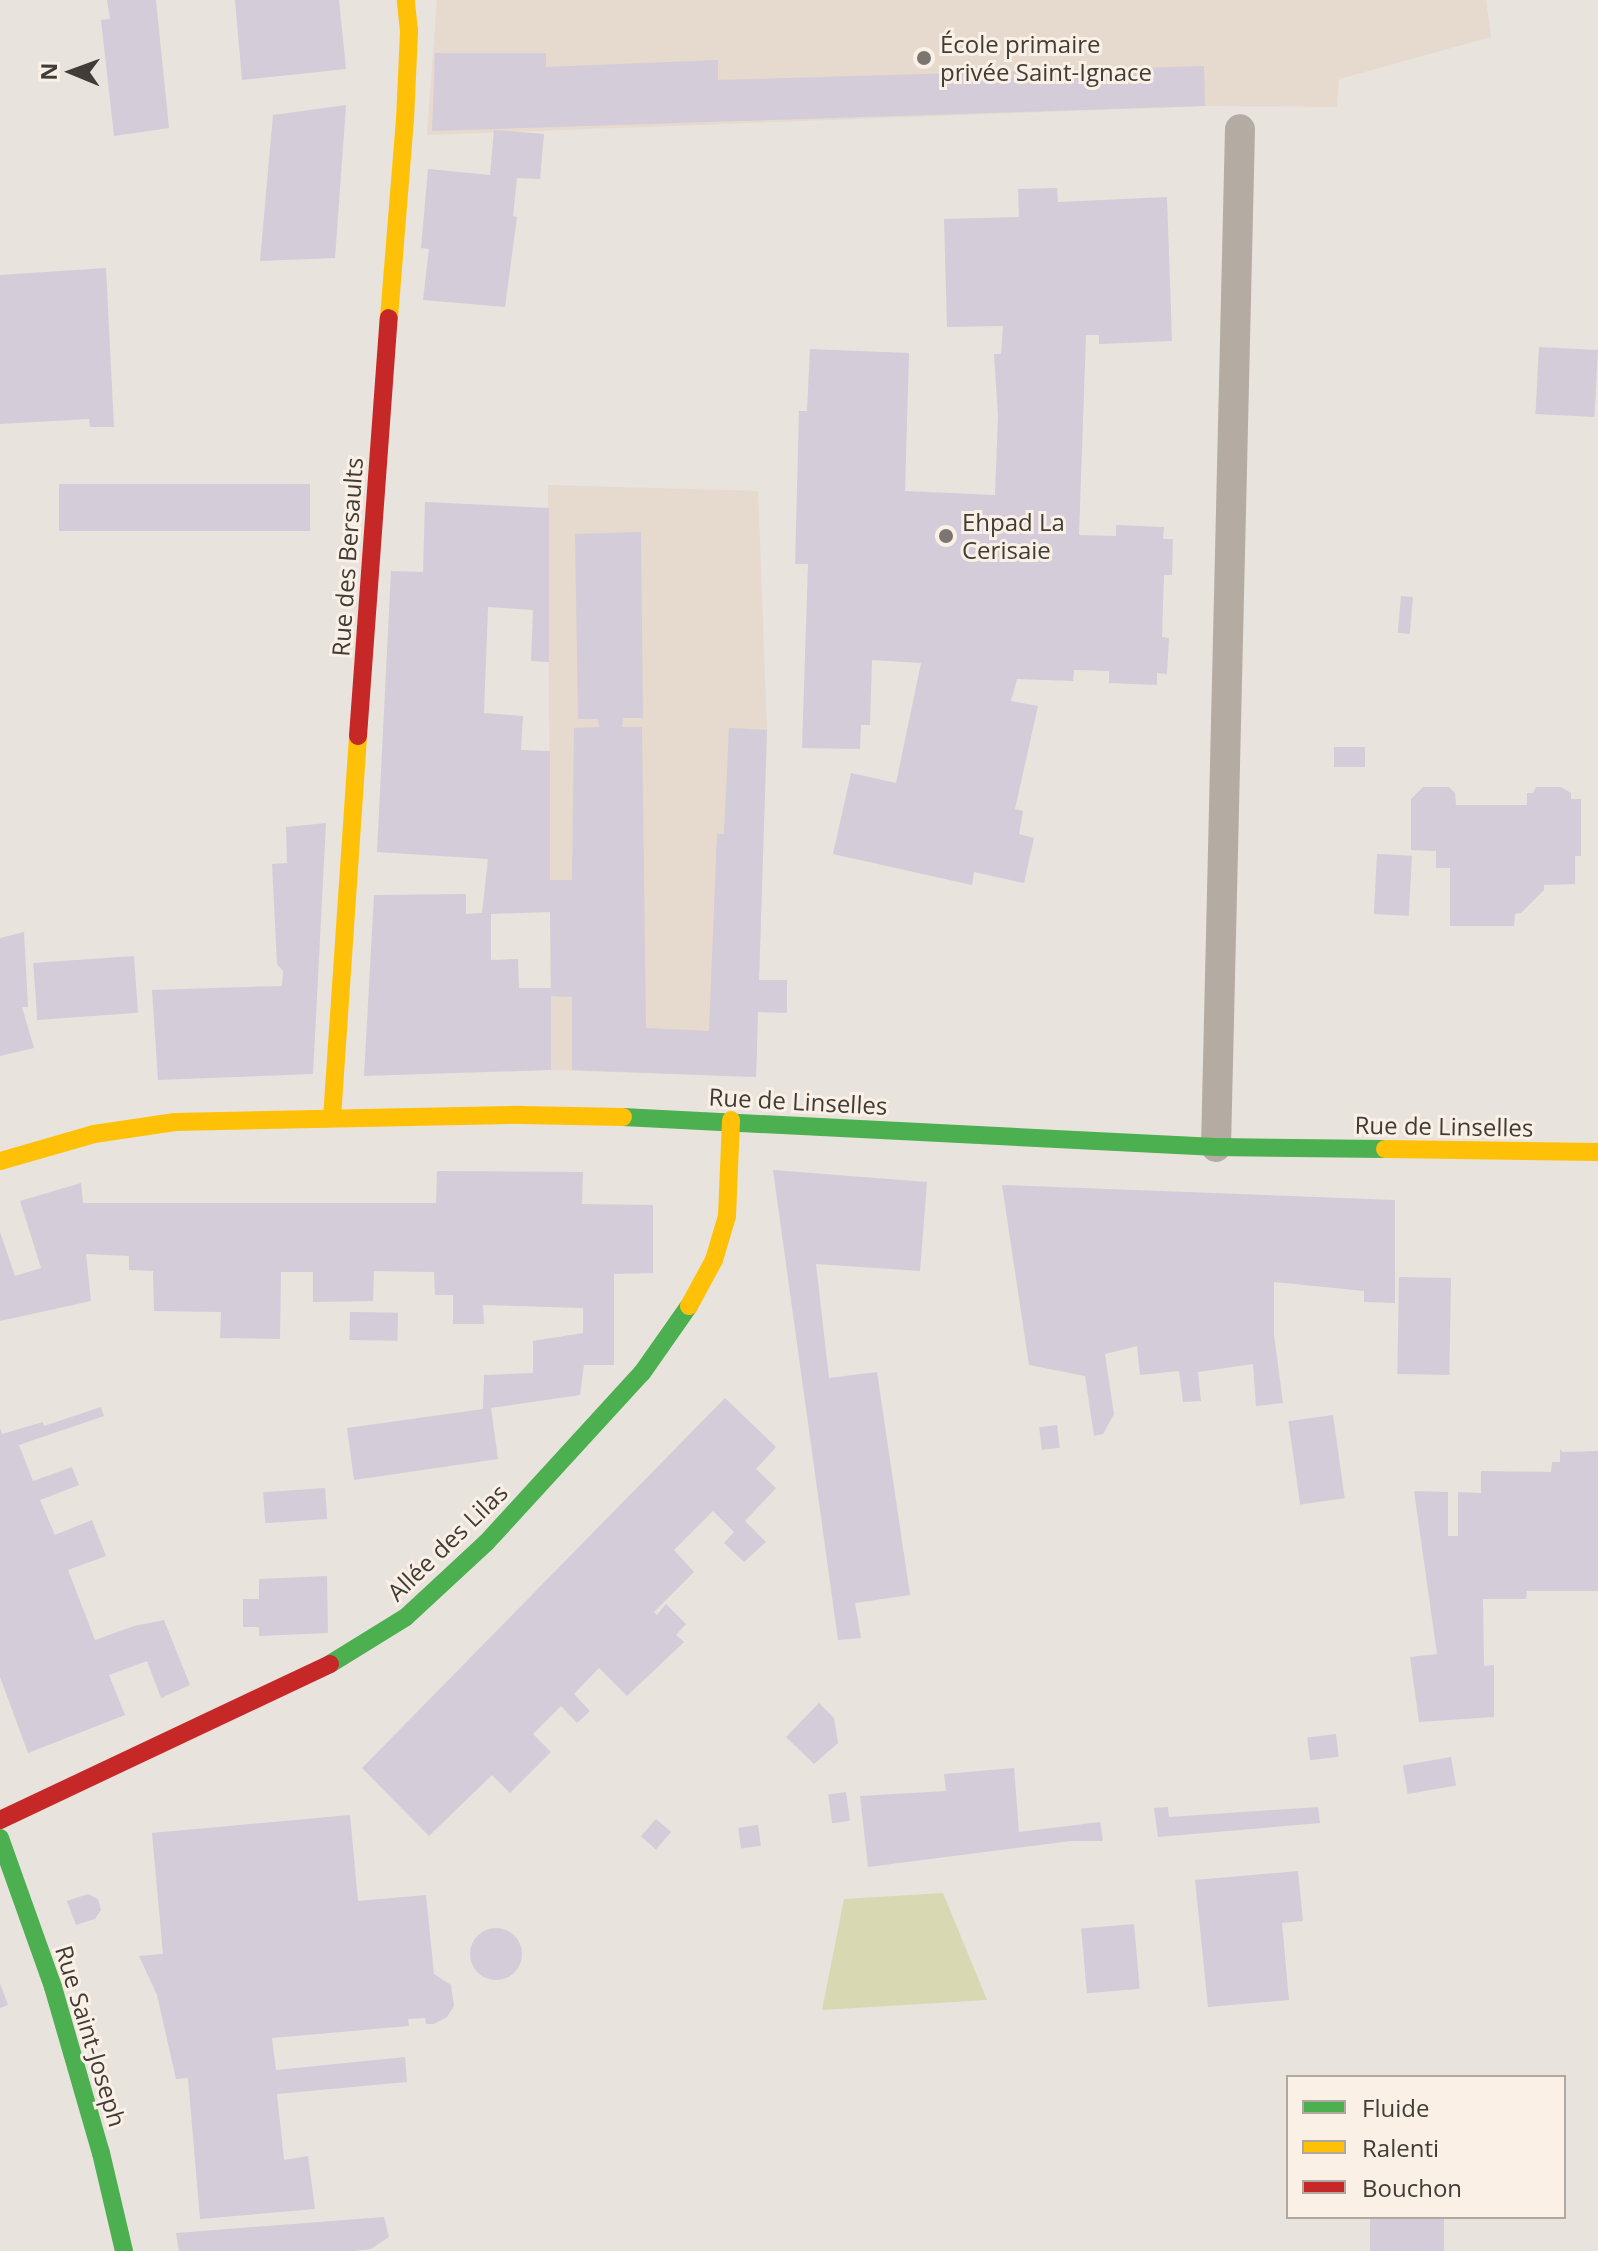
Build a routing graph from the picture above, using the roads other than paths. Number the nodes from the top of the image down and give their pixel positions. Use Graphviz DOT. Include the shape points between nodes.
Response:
graph roads {
  1 [pos="406,0"];
  2 [pos="1240,129"];
  3 [pos="332,1118"];
  4 [pos="731,1120"];
  5 [pos="1216,1147"];
  6 [pos="1598,1152"];
  7 [pos="0,1161"];
  8 [pos="0,1820"];
  9 [pos="0,1838"];
  10 [pos="124,2251"];
  1 -- 3 [label="street, Rue des Bersaults" via="406,108"];
  2 -- 5 [label="lane"];
  3 -- 4 [label="street, Rue de Linselles"];
  3 -- 7 [label="street, Rue de Linselles" via="132,1127"];
  4 -- 5 [label="street, Rue de Linselles"];
  4 -- 8 [label="street, Allée des Lilas" via="727,1216 714,1260 693,1300 642,1373 486,1543 406,1617 343,1657"];
  5 -- 6 [label="street, Rue de Linselles"];
  9 -- 10 [label="street, Rue Saint-Joseph" via="53,1987"];
}
